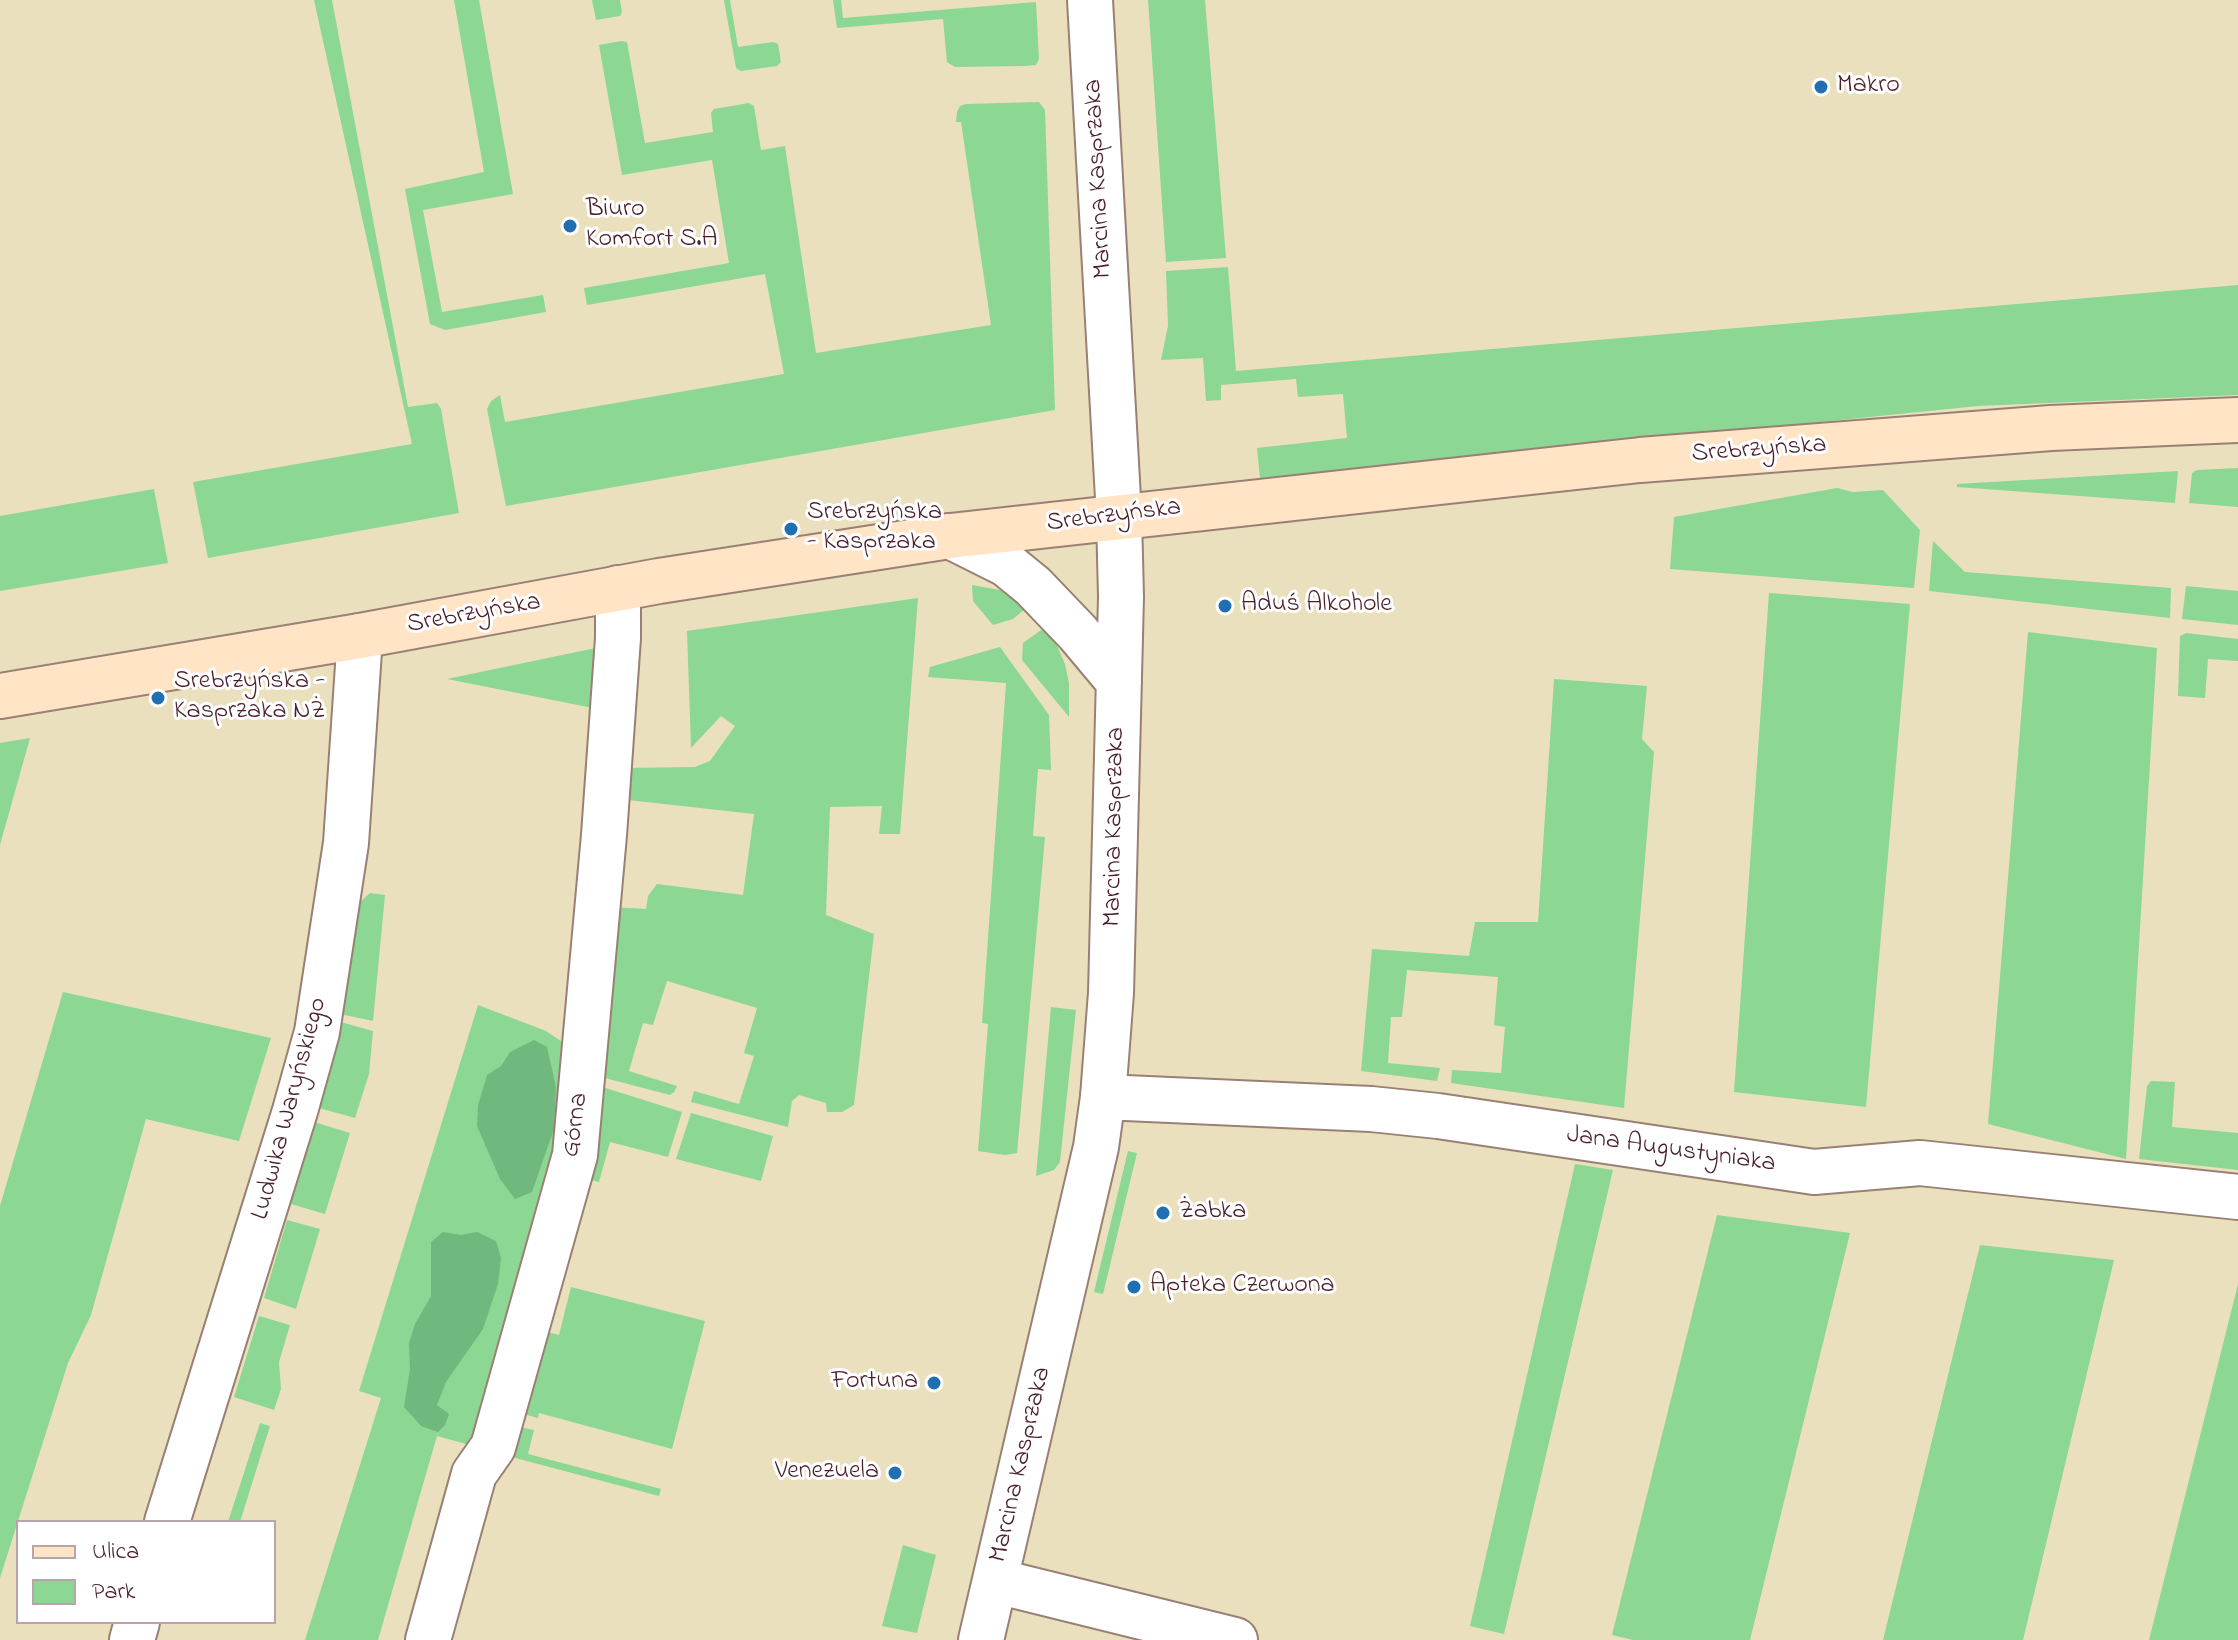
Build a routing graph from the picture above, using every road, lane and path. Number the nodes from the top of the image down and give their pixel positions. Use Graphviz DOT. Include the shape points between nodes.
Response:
graph roads {
  1 [pos="1090,0"];
  2 [pos="2238,420"];
  3 [pos="1119,516"];
  4 [pos="950,536"];
  5 [pos="618,588"];
  6 [pos="360,636"];
  7 [pos="1119,682"];
  8 [pos="0,696"];
  9 [pos="1103,1097"];
  10 [pos="2238,1197"];
  11 [pos="168,1520"];
  12 [pos="996,1581"];
  13 [pos="428,1640"];
  14 [pos="981,1640"];
  15 [pos="1235,1640"];
  1 -- 3 [label="street, Marcina Kasprzaka"];
  2 -- 3 [label="main road, Srebrzyńska" via="2051,428 1640,460"];
  3 -- 4 [label="main road, Srebrzyńska"];
  3 -- 7 [label="street, Marcina Kasprzaka"];
  4 -- 5 [label="main road, Srebrzyńska"];
  4 -- 7 [label="street" via="1006,564 1033,586"];
  5 -- 6 [label="main road, Srebrzyńska"];
  5 -- 13 [label="street, Górna" via="601,866 575,1155 493,1447 474,1474"];
  6 -- 8 [label="main road, Srebrzyńska"];
  6 -- 11 [label="street, Ludwika Waryńskiego" via="346,843 317,1032"];
  7 -- 9 [label="street, Marcina Kasprzaka" via="1116,870"];
  9 -- 10 [label="street, Jana Augustyniaka" via="1438,1116 1814,1172 1920,1163"];
  9 -- 12 [label="street, Marcina Kasprzaka" via="1084,1204"];
  12 -- 14 [label="street, Marcina Kasprzaka"];
  12 -- 15 [label="street"];
}
